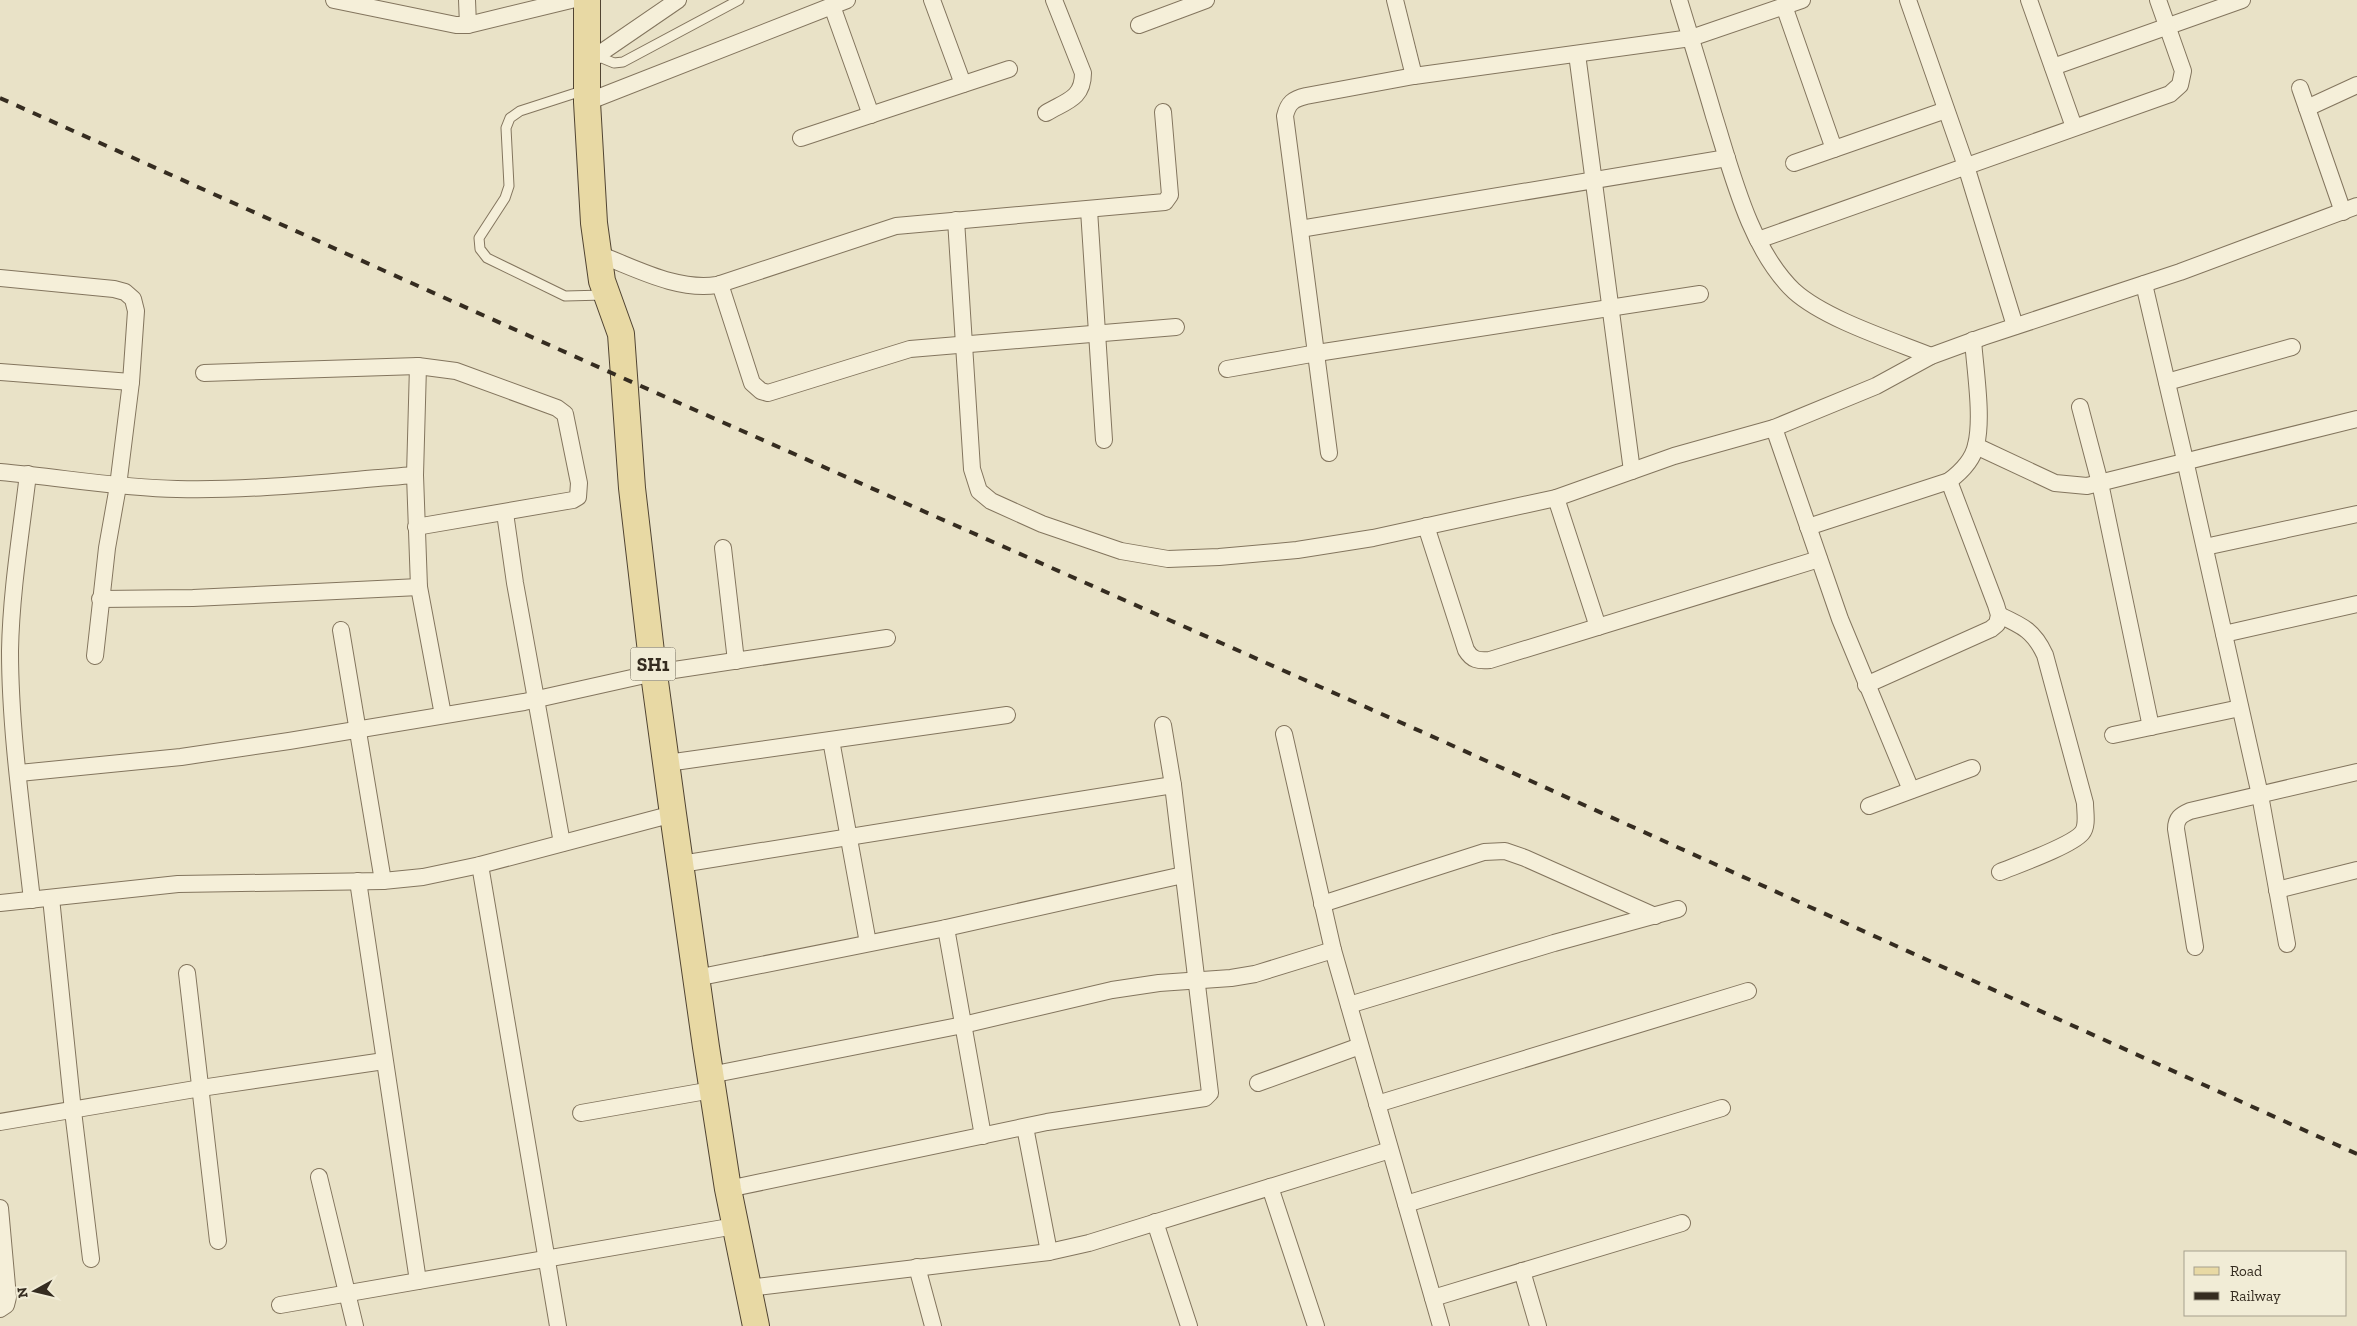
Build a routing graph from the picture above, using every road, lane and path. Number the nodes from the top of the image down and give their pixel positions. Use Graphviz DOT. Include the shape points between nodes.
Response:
graph roads {
  1 [pos="334,0"];
  2 [pos="467,0"];
  3 [pos="571,0"];
  4 [pos="587,0"];
  5 [pos="678,0"];
  6 [pos="739,0"];
  7 [pos="847,0"];
  8 [pos="932,0"];
  9 [pos="1054,0"];
  10 [pos="1206,0"];
  11 [pos="1394,0"];
  12 [pos="1679,0"];
  13 [pos="1802,0"];
  14 [pos="1908,0"];
  15 [pos="2029,0"];
  16 [pos="2158,0"];
  17 [pos="2242,0"];
  18 [pos="832,6"];
  19 [pos="1784,6"];
  20 [pos="1139,24"];
  21 [pos="468,25"];
  22 [pos="2168,26"];
  23 [pos="1691,38"];
  24 [pos="1577,54"];
  25 [pos="591,59"];
  26 [pos="2052,67"];
  27 [pos="1009,69"];
  28 [pos="1414,76"];
  29 [pos="963,84"];
  30 [pos="2357,85"];
  31 [pos="2300,88"];
  32 [pos="587,96"];
  33 [pos="2308,108"];
  34 [pos="1946,110"];
  35 [pos="1163,112"];
  36 [pos="1046,113"];
  37 [pos="871,115"];
  38 [pos="2074,127"];
  39 [pos="801,138"];
  40 [pos="1834,149"];
  41 [pos="1727,158"];
  42 [pos="1794,163"];
  43 [pos="1966,166"];
  44 [pos="1594,180"];
  45 [pos="2350,209"];
  46 [pos="1089,210"];
  47 [pos="956,220"];
  48 [pos="1300,229"];
  49 [pos="1758,240"];
  50 [pos="598,254"];
  51 [pos="0,278"];
  52 [pos="720,284"];
  53 [pos="2144,284"];
  54 [pos="1700,294"];
  55 [pos="607,295"];
  56 [pos="1610,308"];
  57 [pos="2015,326"];
  58 [pos="1176,327"];
  59 [pos="1097,332"];
  60 [pos="1973,340"];
  61 [pos="964,343"];
  62 [pos="2292,347"];
  63 [pos="1317,352"];
  64 [pos="1931,356"];
  65 [pos="418,366"];
  66 [pos="1228,369"];
  67 [pos="0,372"];
  68 [pos="204,373"];
  69 [pos="131,382"];
  70 [pos="2167,382"];
  71 [pos="2080,407"];
  72 [pos="2357,419"];
  73 [pos="1774,428"];
  74 [pos="1104,440"];
  75 [pos="1976,446"];
  76 [pos="1329,453"];
  77 [pos="2185,460"];
  78 [pos="1632,471"];
  79 [pos="0,472"];
  80 [pos="28,474"];
  81 [pos="415,475"];
  82 [pos="1949,481"];
  83 [pos="2100,483"];
  84 [pos="118,486"];
  85 [pos="1556,498"];
  86 [pos="506,513"];
  87 [pos="2357,514"];
  88 [pos="1426,526"];
  89 [pos="416,527"];
  90 [pos="1808,527"];
  91 [pos="2204,547"];
  92 [pos="723,548"];
  93 [pos="1819,559"];
  94 [pos="418,587"];
  95 [pos="100,599"];
  96 [pos="2357,604"];
  97 [pos="1999,614"];
  98 [pos="1598,627"];
  99 [pos="341,630"];
  100 [pos="2224,634"];
  101 [pos="887,638"];
  102 [pos="96,656"];
  103 [pos="736,661"];
  104 [pos="654,673"];
  105 [pos="1866,685"];
  106 [pos="536,700"];
  107 [pos="2240,708"];
  108 [pos="1007,715"];
  109 [pos="443,716"];
  110 [pos="1163,725"];
  111 [pos="2151,727"];
  112 [pos="358,730"];
  113 [pos="1284,734"];
  114 [pos="2113,735"];
  115 [pos="831,740"];
  116 [pos="668,763"];
  117 [pos="1972,768"];
  118 [pos="2357,772"];
  119 [pos="19,773"];
  120 [pos="1173,785"];
  121 [pos="1911,790"];
  122 [pos="2260,795"];
  123 [pos="1868,806"];
  124 [pos="673,814"];
  125 [pos="849,838"];
  126 [pos="562,843"];
  127 [pos="681,864"];
  128 [pos="480,865"];
  129 [pos="2357,870"];
  130 [pos="2000,872"];
  131 [pos="1183,875"];
  132 [pos="358,881"];
  133 [pos="383,881"];
  134 [pos="2277,890"];
  135 [pos="51,898"];
  136 [pos="32,900"];
  137 [pos="0,903"];
  138 [pos="1322,904"];
  139 [pos="1678,909"];
  140 [pos="1655,916"];
  141 [pos="946,928"];
  142 [pos="868,942"];
  143 [pos="2287,944"];
  144 [pos="2195,947"];
  145 [pos="1333,950"];
  146 [pos="187,973"];
  147 [pos="696,978"];
  148 [pos="1197,980"];
  149 [pos="1748,991"];
  150 [pos="1349,1005"];
  151 [pos="963,1025"];
  152 [pos="1360,1046"];
  153 [pos="384,1061"];
  154 [pos="711,1082"];
  155 [pos="1258,1083"];
  156 [pos="201,1088"];
  157 [pos="1377,1104"];
  158 [pos="1722,1108"];
  159 [pos="73,1111"];
  160 [pos="581,1113"];
  161 [pos="0,1122"];
  162 [pos="1025,1127"];
  163 [pos="984,1136"];
  164 [pos="1390,1150"];
  165 [pos="319,1177"];
  166 [pos="1270,1187"];
  167 [pos="728,1189"];
  168 [pos="1406,1204"];
  169 [pos="0,1208"];
  170 [pos="1155,1222"];
  171 [pos="1682,1223"];
  172 [pos="735,1226"];
  173 [pos="218,1241"];
  174 [pos="1049,1252"];
  175 [pos="91,1259"];
  176 [pos="546,1260"];
  177 [pos="917,1267"];
  178 [pos="1522,1271"];
  179 [pos="418,1282"];
  180 [pos="748,1288"];
  181 [pos="346,1293"];
  182 [pos="1433,1298"];
  183 [pos="280,1305"];
  184 [pos="0,1309"];
  185 [pos="355,1326"];
  186 [pos="558,1326"];
  187 [pos="756,1326"];
  188 [pos="933,1326"];
  189 [pos="1189,1326"];
  190 [pos="1316,1326"];
  191 [pos="1441,1326"];
  192 [pos="1538,1326"];
  1 -- 21 [label="street"];
  2 -- 21 [label="street"];
  3 -- 21 [label="street"];
  4 -- 25 [label="main road, SH1"];
  5 -- 25 [label="street"];
  6 -- 25 [label="lane" via="622,62"];
  7 -- 18 [label="street"];
  8 -- 29 [label="street"];
  9 -- 36 [label="street" via="1083,73 1083,85 1079,94"];
  10 -- 20 [label="street"];
  11 -- 28 [label="street"];
  12 -- 23 [label="street"];
  13 -- 19 [label="street"];
  14 -- 34 [label="street"];
  15 -- 26 [label="street"];
  16 -- 22 [label="street"];
  17 -- 22 [label="street"];
  18 -- 32 [label="street"];
  18 -- 37 [label="street"];
  19 -- 23 [label="street"];
  19 -- 40 [label="street"];
  22 -- 26 [label="street"];
  22 -- 38 [label="street" via="2183,71 2180,85 2170,94"];
  23 -- 24 [label="street"];
  23 -- 41 [label="street"];
  24 -- 28 [label="street"];
  24 -- 44 [label="street"];
  25 -- 32 [label="main road, SH1"];
  26 -- 38 [label="street"];
  27 -- 29 [label="street"];
  28 -- 48 [label="street" via="1306,96 1287,105 1285,116"];
  29 -- 37 [label="street"];
  30 -- 33 [label="street"];
  31 -- 33 [label="street"];
  32 -- 50 [label="main road, SH1"];
  32 -- 55 [label="lane" via="520,111 510,118 506,128 508,186 505,198 478,238 480,249 487,258 552,291 565,296"];
  33 -- 45 [label="street"];
  34 -- 40 [label="street"];
  34 -- 43 [label="street"];
  35 -- 46 [label="street" via="1170,195 1165,202"];
  37 -- 39 [label="street"];
  38 -- 43 [label="street"];
  40 -- 42 [label="street"];
  41 -- 44 [label="street"];
  41 -- 49 [label="street"];
  43 -- 49 [label="street"];
  43 -- 57 [label="street"];
  44 -- 48 [label="street"];
  44 -- 56 [label="street"];
  45 -- 53 [label="street"];
  46 -- 47 [label="street"];
  46 -- 59 [label="street"];
  47 -- 52 [label="street" via="896,226"];
  47 -- 61 [label="street"];
  48 -- 63 [label="street"];
  49 -- 64 [label="street" via="1776,270 1811,303 1860,328"];
  50 -- 52 [label="street" via="680,285"];
  50 -- 55 [label="main road, SH1"];
  51 -- 69 [label="street" via="124,292 133,299 136,310"];
  52 -- 61 [label="street" via="752,383 760,392 768,393 910,349"];
  53 -- 57 [label="street"];
  53 -- 70 [label="street"];
  54 -- 56 [label="street"];
  55 -- 104 [label="main road, SH1" via="621,334 632,488"];
  56 -- 63 [label="street"];
  56 -- 78 [label="street"];
  57 -- 60 [label="street"];
  58 -- 59 [label="street"];
  59 -- 61 [label="street"];
  59 -- 74 [label="street"];
  60 -- 64 [label="street"];
  60 -- 75 [label="street" via="1979,427"];
  61 -- 88 [label="street" via="972,469 979,491 991,501 1042,524 1121,551 1168,559 1297,550"];
  62 -- 70 [label="street"];
  63 -- 66 [label="street"];
  63 -- 76 [label="street"];
  64 -- 73 [label="street" via="1876,386"];
  65 -- 68 [label="street"];
  65 -- 81 [label="street"];
  65 -- 86 [label="street" via="456,371 557,408 564,414 579,483 578,497"];
  67 -- 69 [label="street"];
  69 -- 84 [label="street"];
  70 -- 77 [label="street"];
  71 -- 83 [label="street"];
  72 -- 77 [label="street"];
  73 -- 78 [label="street"];
  73 -- 90 [label="street"];
  75 -- 82 [label="street" via="1961,472"];
  75 -- 83 [label="street" via="2055,483 2087,486"];
  77 -- 83 [label="street"];
  77 -- 91 [label="street"];
  78 -- 85 [label="street"];
  79 -- 80 [label="street"];
  80 -- 84 [label="street"];
  80 -- 119 [label="street" via="12,604 10,652"];
  81 -- 84 [label="street" via="231,489"];
  81 -- 89 [label="street"];
  82 -- 90 [label="street"];
  82 -- 97 [label="street"];
  83 -- 111 [label="street"];
  84 -- 95 [label="street"];
  85 -- 88 [label="street"];
  85 -- 98 [label="street"];
  86 -- 89 [label="street"];
  86 -- 106 [label="street"];
  87 -- 91 [label="street"];
  88 -- 98 [label="street" via="1471,658 1490,660"];
  89 -- 94 [label="street"];
  90 -- 93 [label="street"];
  91 -- 100 [label="street"];
  92 -- 103 [label="street"];
  93 -- 98 [label="street"];
  93 -- 105 [label="street"];
  94 -- 95 [label="street" via="193,598"];
  94 -- 109 [label="street"];
  95 -- 102 [label="street"];
  96 -- 100 [label="street"];
  97 -- 105 [label="street" via="1997,624 1990,629"];
  97 -- 130 [label="street" via="2026,628 2038,639 2045,655 2085,803 2086,822 2082,833 2071,841"];
  99 -- 112 [label="street"];
  100 -- 107 [label="street"];
  101 -- 103 [label="street"];
  103 -- 104 [label="street"];
  104 -- 106 [label="street"];
  104 -- 116 [label="main road, SH1"];
  105 -- 121 [label="street"];
  106 -- 109 [label="street"];
  106 -- 126 [label="street"];
  107 -- 111 [label="street"];
  107 -- 122 [label="street"];
  108 -- 115 [label="street"];
  109 -- 112 [label="street"];
  110 -- 120 [label="street"];
  111 -- 114 [label="street"];
  112 -- 119 [label="street" via="181,757"];
  112 -- 133 [label="street"];
  113 -- 138 [label="street"];
  115 -- 116 [label="street"];
  115 -- 125 [label="street"];
  116 -- 124 [label="main road, SH1"];
  117 -- 121 [label="street"];
  118 -- 122 [label="street"];
  119 -- 136 [label="street"];
  120 -- 125 [label="street"];
  120 -- 131 [label="street"];
  121 -- 123 [label="street"];
  122 -- 134 [label="street"];
  122 -- 144 [label="street" via="2190,811 2176,821"];
  124 -- 126 [label="street"];
  124 -- 127 [label="main road, SH1"];
  125 -- 127 [label="street"];
  125 -- 142 [label="street"];
  126 -- 128 [label="street"];
  127 -- 147 [label="main road, SH1"];
  128 -- 133 [label="street" via="423,877"];
  128 -- 176 [label="street"];
  129 -- 134 [label="street"];
  131 -- 141 [label="street"];
  131 -- 148 [label="street"];
  132 -- 133 [label="street"];
  132 -- 135 [label="street" via="178,884"];
  132 -- 153 [label="street"];
  134 -- 143 [label="street"];
  135 -- 136 [label="street"];
  135 -- 159 [label="street"];
  136 -- 137 [label="street"];
  138 -- 140 [label="street" via="1484,852 1505,852"];
  138 -- 145 [label="street"];
  139 -- 140 [label="street"];
  140 -- 150 [label="street"];
  141 -- 142 [label="street"];
  141 -- 151 [label="street"];
  142 -- 147 [label="street"];
  145 -- 148 [label="street" via="1255,974"];
  145 -- 150 [label="street"];
  146 -- 156 [label="street"];
  147 -- 154 [label="main road, SH1"];
  148 -- 151 [label="street" via="1112,990"];
  148 -- 162 [label="street" via="1210,1084 1210,1092 1205,1098"];
  149 -- 157 [label="street"];
  150 -- 152 [label="street"];
  151 -- 154 [label="street"];
  151 -- 163 [label="street"];
  152 -- 155 [label="street"];
  152 -- 157 [label="street"];
  153 -- 156 [label="street"];
  153 -- 179 [label="street"];
  154 -- 160 [label="street"];
  154 -- 167 [label="main road, SH1"];
  156 -- 159 [label="street"];
  156 -- 173 [label="street"];
  157 -- 164 [label="street"];
  158 -- 168 [label="street"];
  159 -- 161 [label="street"];
  159 -- 175 [label="street"];
  162 -- 163 [label="street"];
  162 -- 174 [label="street"];
  163 -- 167 [label="street"];
  164 -- 166 [label="street"];
  164 -- 168 [label="street"];
  165 -- 181 [label="street"];
  166 -- 170 [label="street"];
  166 -- 190 [label="street"];
  167 -- 172 [label="main road, SH1"];
  168 -- 182 [label="street"];
  169 -- 184 [label="street" via="8,1297 6,1305"];
  170 -- 174 [label="street"];
  170 -- 189 [label="street"];
  171 -- 178 [label="street"];
  172 -- 176 [label="street"];
  172 -- 180 [label="main road, SH1"];
  174 -- 177 [label="street"];
  176 -- 179 [label="street"];
  176 -- 186 [label="street"];
  177 -- 180 [label="street"];
  177 -- 188 [label="street"];
  178 -- 182 [label="street"];
  178 -- 192 [label="street"];
  179 -- 181 [label="street"];
  180 -- 187 [label="main road, SH1"];
  181 -- 183 [label="street"];
  181 -- 185 [label="street"];
  182 -- 191 [label="street"];
}
